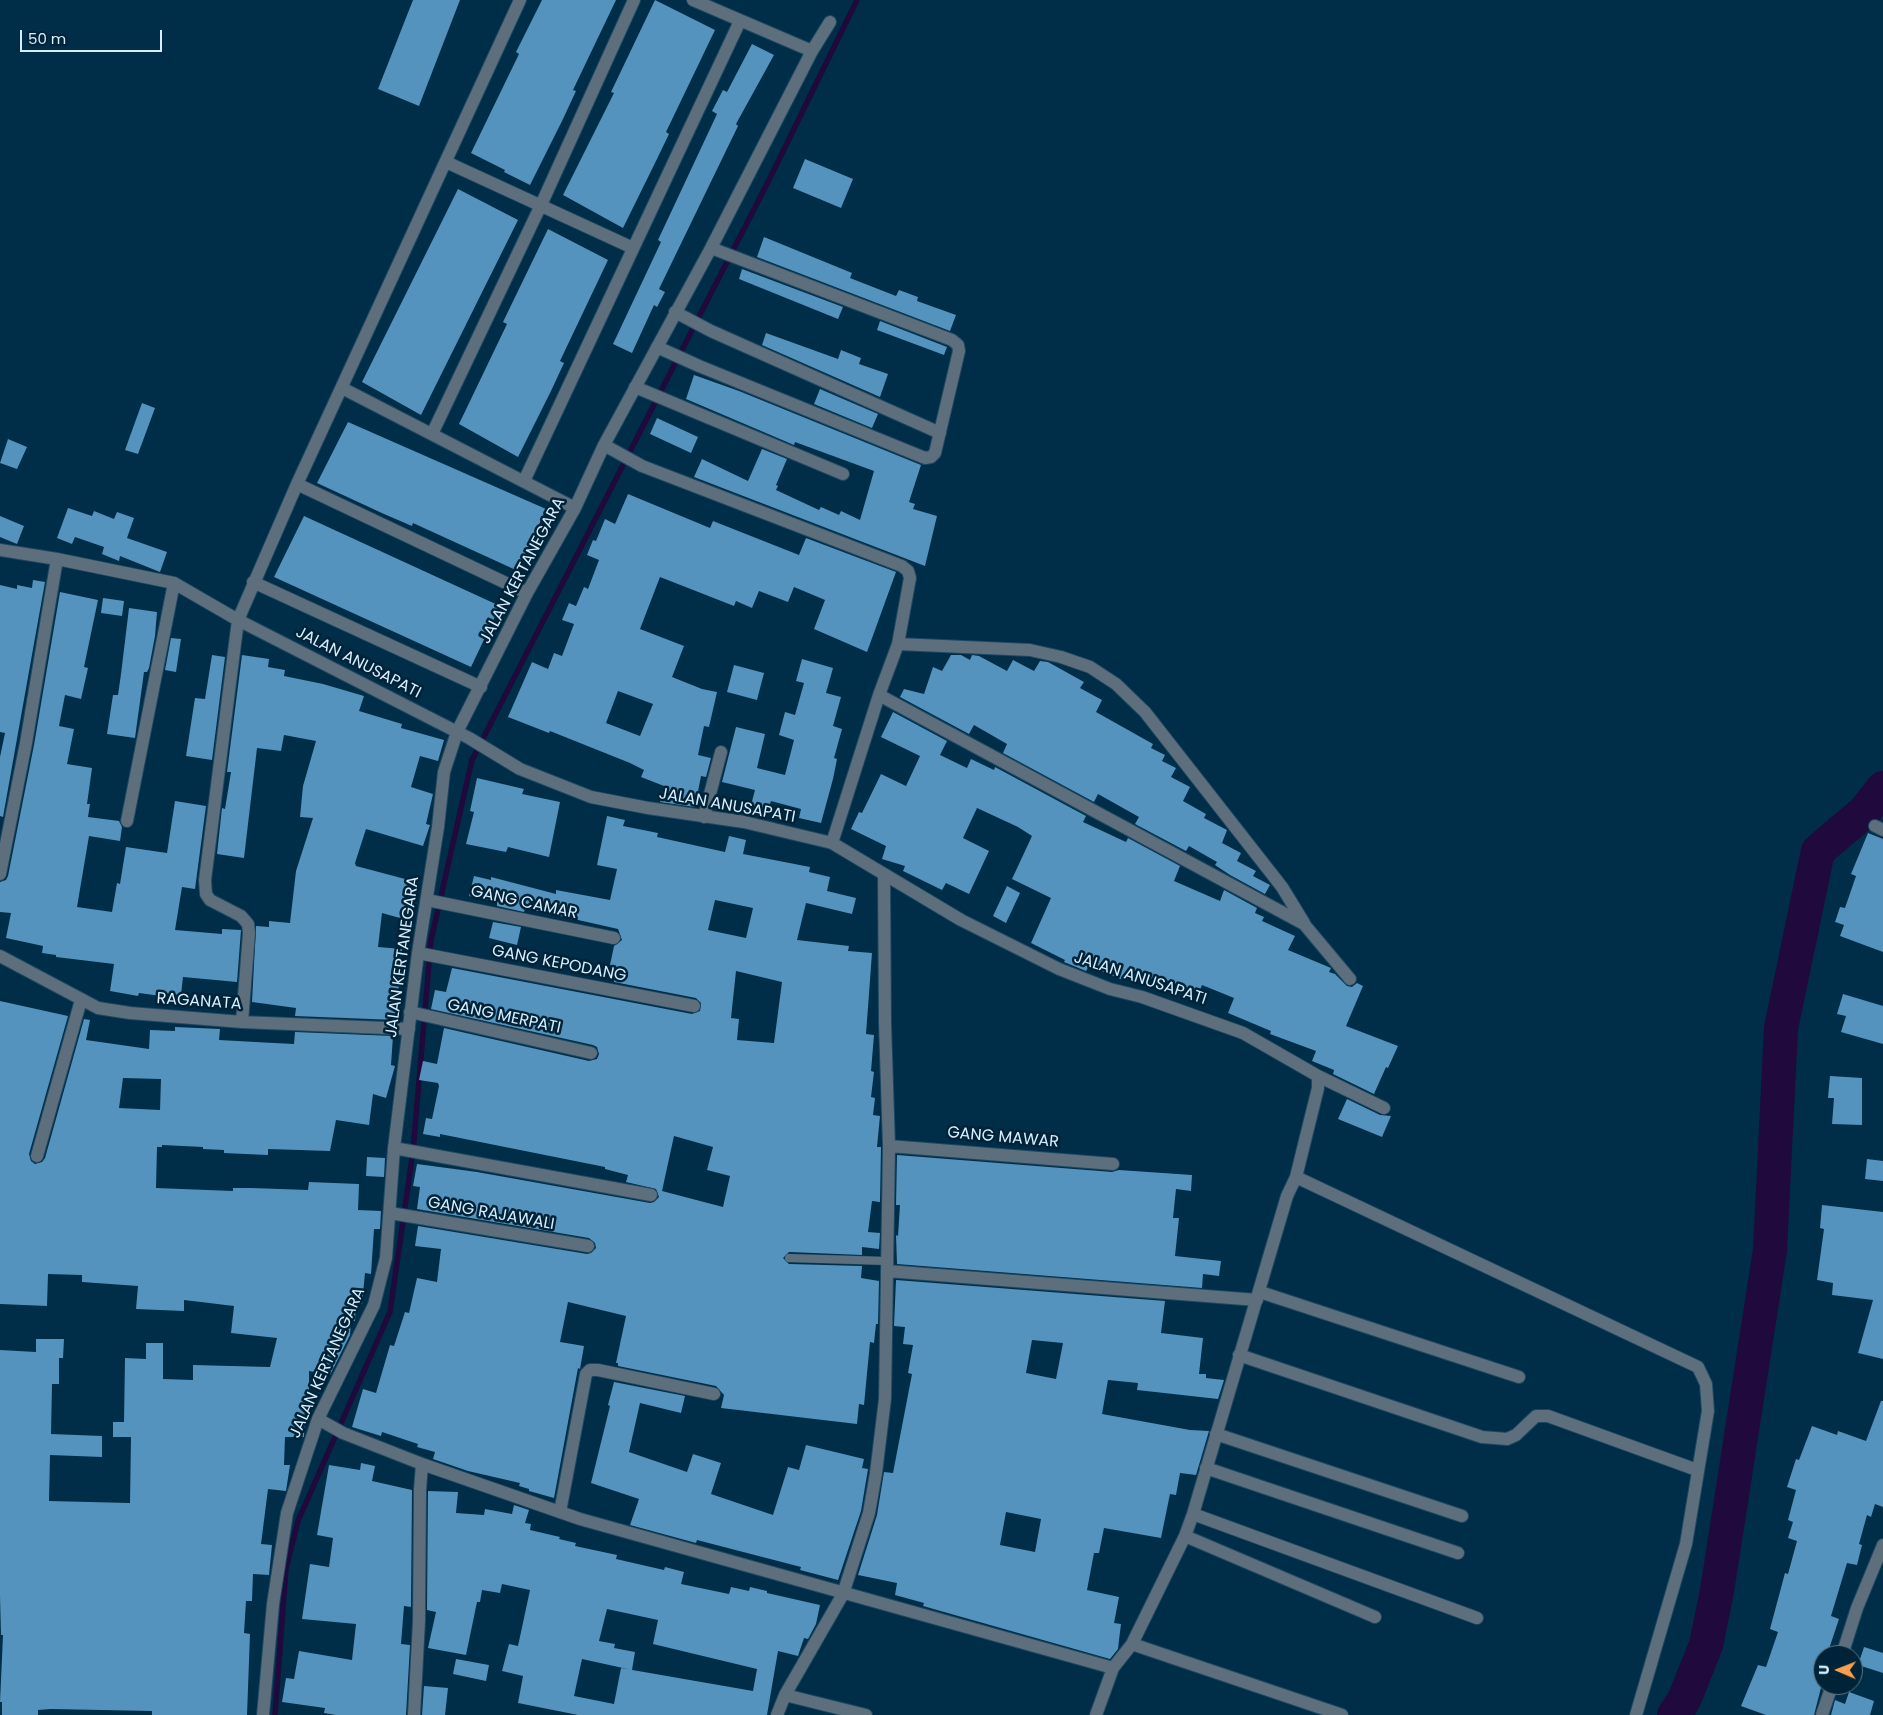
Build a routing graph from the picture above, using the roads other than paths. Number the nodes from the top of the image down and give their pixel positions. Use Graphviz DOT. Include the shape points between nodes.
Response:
graph roads {
  1 [pos="520,0"];
  2 [pos="634,0"];
  3 [pos="693,0"];
  4 [pos="740,21"];
  5 [pos="830,22"];
  6 [pos="812,51"];
  7 [pos="446,162"];
  8 [pos="541,205"];
  9 [pos="633,248"];
  10 [pos="716,249"];
  11 [pos="680,314"];
  12 [pos="657,347"];
  13 [pos="342,388"];
  14 [pos="641,389"];
  15 [pos="940,433"];
  16 [pos="432,434"];
  17 [pos="606,446"];
  18 [pos="843,474"];
  19 [pos="524,482"];
  20 [pos="298,484"];
  21 [pos="574,508"];
  22 [pos="0,550"];
  23 [pos="57,559"];
  24 [pos="254,582"];
  25 [pos="174,583"];
  26 [pos="527,593"];
  27 [pos="238,620"];
  28 [pos="898,644"];
  29 [pos="481,687"];
  30 [pos="879,695"];
  31 [pos="463,735"];
  32 [pos="721,752"];
  33 [pos="704,817"];
  34 [pos="128,821"];
  35 [pos="832,843"];
  36 [pos="0,874"];
  37 [pos="884,874"];
  38 [pos="433,901"];
  39 [pos="1304,924"];
  40 [pos="614,938"];
  41 [pos="426,955"];
  42 [pos="0,956"];
  43 [pos="1350,979"];
  44 [pos="81,1000"];
  45 [pos="694,1006"];
  46 [pos="414,1013"];
  47 [pos="242,1022"];
  48 [pos="408,1029"];
  49 [pos="591,1053"];
  50 [pos="1318,1076"];
  51 [pos="1384,1108"];
  52 [pos="890,1146"];
  53 [pos="399,1149"];
  54 [pos="37,1156"];
  55 [pos="1113,1164"];
  56 [pos="1296,1177"];
  57 [pos="651,1195"];
  58 [pos="392,1213"];
  59 [pos="588,1246"];
  60 [pos="789,1258"];
  61 [pos="887,1266"];
  62 [pos="1258,1296"];
  63 [pos="1239,1355"];
  64 [pos="1519,1377"];
  65 [pos="714,1394"];
  66 [pos="322,1422"];
  67 [pos="1216,1434"];
  68 [pos="422,1464"];
  69 [pos="1206,1468"];
  70 [pos="1697,1470"];
  71 [pos="560,1512"];
  72 [pos="1193,1514"];
  73 [pos="1462,1516"];
  74 [pos="1185,1536"];
  75 [pos="1883,1544"];
  76 [pos="1458,1553"];
  77 [pos="843,1594"];
  78 [pos="1375,1617"];
  79 [pos="1477,1618"];
  80 [pos="1132,1644"];
  81 [pos="1845,1645"];
  82 [pos="1113,1668"];
  83 [pos="785,1694"];
  84 [pos="1829,1695"];
  85 [pos="263,1715"];
  86 [pos="414,1715"];
  87 [pos="777,1715"];
  88 [pos="866,1715"];
  89 [pos="1096,1715"];
  90 [pos="1342,1715"];
  91 [pos="1636,1715"];
  92 [pos="1822,1715"];
  1 -- 7 [label="street"];
  2 -- 8 [label="street"];
  3 -- 4 [label="street"];
  4 -- 6 [label="street"];
  4 -- 9 [label="street"];
  5 -- 6 [label="street, JALAN KERTANEGARA"];
  6 -- 10 [label="street, JALAN KERTANEGARA"];
  7 -- 8 [label="street"];
  7 -- 13 [label="street"];
  8 -- 9 [label="street"];
  8 -- 16 [label="street"];
  9 -- 19 [label="street"];
  10 -- 11 [label="street, JALAN KERTANEGARA"];
  10 -- 15 [label="street" via="952,340 959,351"];
  11 -- 12 [label="street, JALAN KERTANEGARA"];
  11 -- 15 [label="street"];
  12 -- 14 [label="street, JALAN KERTANEGARA"];
  12 -- 15 [label="street" via="925,458 935,453"];
  13 -- 16 [label="street"];
  13 -- 20 [label="street"];
  14 -- 17 [label="street, JALAN KERTANEGARA"];
  14 -- 18 [label="street"];
  16 -- 19 [label="street"];
  17 -- 21 [label="street, JALAN KERTANEGARA"];
  17 -- 28 [label="street" via="642,466 902,566 910,578"];
  19 -- 21 [label="street"];
  20 -- 24 [label="street"];
  20 -- 26 [label="street"];
  21 -- 26 [label="street, JALAN KERTANEGARA"];
  22 -- 23 [label="street, JALAN ANUSAPATI"];
  23 -- 25 [label="street, JALAN ANUSAPATI"];
  23 -- 36 [label="street"];
  24 -- 27 [label="street"];
  24 -- 29 [label="street"];
  25 -- 27 [label="street, JALAN ANUSAPATI"];
  25 -- 34 [label="street"];
  26 -- 29 [label="street, JALAN KERTANEGARA"];
  27 -- 31 [label="street, JALAN ANUSAPATI"];
  27 -- 47 [label="street" via="205,880 210,900 241,916 248,924"];
  28 -- 30 [label="street"];
  28 -- 39 [label="street" via="1030,650 1090,668 1116,684 1144,712 1282,887"];
  29 -- 31 [label="street, JALAN KERTANEGARA"];
  30 -- 35 [label="street"];
  30 -- 39 [label="street"];
  31 -- 33 [label="street, JALAN ANUSAPATI" via="539,777 591,797"];
  31 -- 38 [label="street, JALAN KERTANEGARA" via="444,772"];
  32 -- 33 [label="street"];
  33 -- 35 [label="street, JALAN ANUSAPATI" via="744,822"];
  35 -- 37 [label="street, JALAN ANUSAPATI"];
  37 -- 50 [label="street, JALAN ANUSAPATI" via="961,920 1059,970 1243,1033"];
  37 -- 52 [label="street"];
  38 -- 40 [label="street, GANG CAMAR"];
  38 -- 41 [label="street, JALAN KERTANEGARA"];
  39 -- 43 [label="street"];
  41 -- 45 [label="street, GANG KEPODANG"];
  41 -- 46 [label="street, JALAN KERTANEGARA"];
  42 -- 44 [label="street, RAGANATA"];
  44 -- 47 [label="street, RAGANATA" via="98,1008 130,1014"];
  44 -- 54 [label="street"];
  46 -- 48 [label="street, JALAN KERTANEGARA"];
  46 -- 49 [label="street, GANG MERPATI"];
  47 -- 48 [label="street, RAGANATA"];
  48 -- 53 [label="street, JALAN KERTANEGARA"];
  50 -- 51 [label="street, JALAN ANUSAPATI"];
  50 -- 56 [label="street" via="1318,1088"];
  52 -- 55 [label="street, GANG MAWAR"];
  52 -- 61 [label="street"];
  53 -- 57 [label="street"];
  53 -- 58 [label="street, JALAN KERTANEGARA"];
  56 -- 62 [label="street" via="1287,1196"];
  56 -- 70 [label="street" via="1698,1367 1706,1384 1708,1411"];
  58 -- 59 [label="street, GANG RAJAWALI"];
  58 -- 66 [label="street, JALAN KERTANEGARA" via="386,1258 374,1305"];
  60 -- 61 [label="lane"];
  61 -- 62 [label="street"];
  61 -- 77 [label="street" via="885,1399 876,1473 868,1513"];
  62 -- 63 [label="street"];
  62 -- 64 [label="street"];
  63 -- 67 [label="street"];
  63 -- 70 [label="street" via="1482,1437 1506,1439 1516,1435 1536,1416 1548,1416"];
  65 -- 71 [label="street" via="590,1370 586,1374"];
  66 -- 68 [label="street"];
  66 -- 85 [label="street, JALAN KERTANEGARA" via="283,1532"];
  67 -- 69 [label="street"];
  67 -- 73 [label="street"];
  68 -- 71 [label="street"];
  68 -- 86 [label="street"];
  69 -- 72 [label="street"];
  69 -- 76 [label="street"];
  70 -- 91 [label="street" via="1686,1544"];
  71 -- 77 [label="street"];
  72 -- 74 [label="street"];
  72 -- 79 [label="street"];
  74 -- 78 [label="street"];
  74 -- 80 [label="street"];
  75 -- 81 [label="street"];
  77 -- 82 [label="street"];
  77 -- 83 [label="street"];
  80 -- 82 [label="street"];
  80 -- 90 [label="street"];
  82 -- 89 [label="street"];
  83 -- 87 [label="street"];
  83 -- 88 [label="street"];
  84 -- 92 [label="street"];
}
